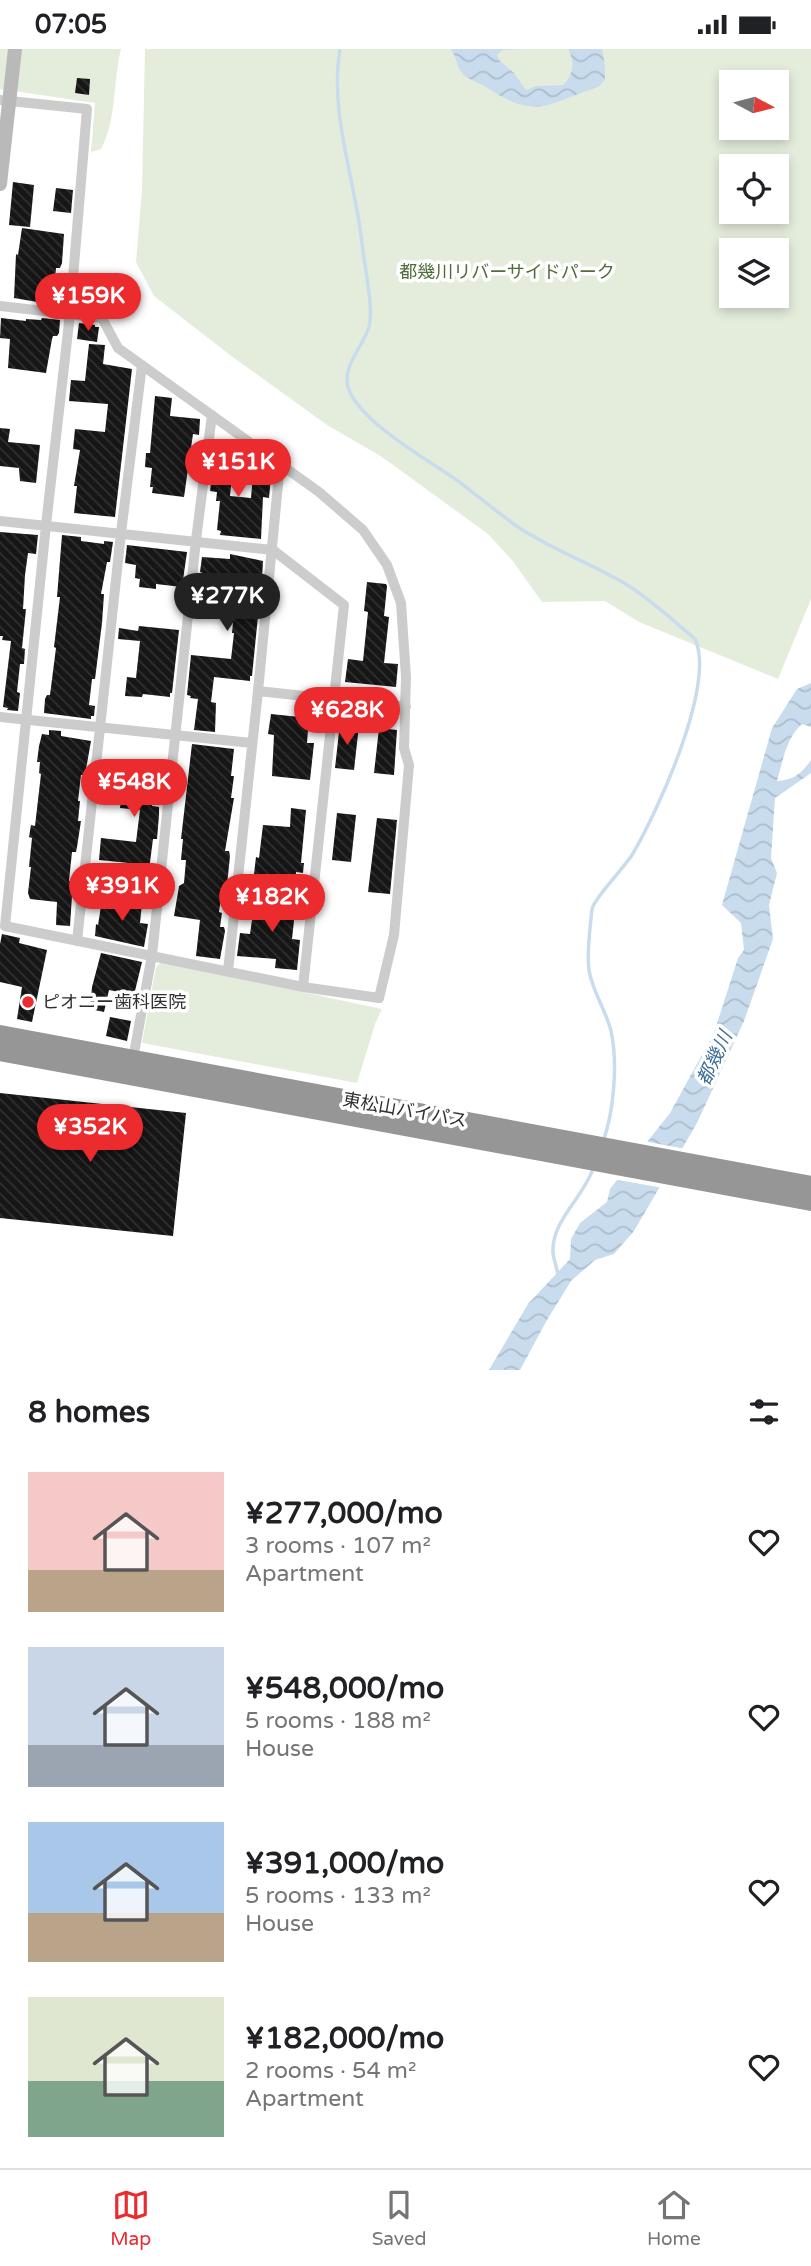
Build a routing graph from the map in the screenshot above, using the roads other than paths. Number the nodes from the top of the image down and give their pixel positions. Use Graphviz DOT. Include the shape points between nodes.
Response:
graph roads {
  1 [pos="15,49"];
  2 [pos="5,100"];
  3 [pos="0,184"];
  4 [pos="0,306"];
  5 [pos="71,314"];
  6 [pos="142,365"];
  7 [pos="212,415"];
  8 [pos="280,464"];
  9 [pos="0,521"];
  10 [pos="46,525"];
  11 [pos="121,533"];
  12 [pos="196,540"];
  13 [pos="273,549"];
  14 [pos="258,691"];
  15 [pos="334,699"];
  16 [pos="406,707"];
  17 [pos="0,717"];
  18 [pos="25,720"];
  19 [pos="100,727"];
  20 [pos="175,735"];
  21 [pos="252,743"];
  22 [pos="77,941"];
  23 [pos="152,955"];
  24 [pos="228,971"];
  25 [pos="303,987"];
  26 [pos="0,1034"];
  27 [pos="0,1052"];
  28 [pos="133,1059"];
  29 [pos="395,1117"];
  30 [pos="811,1185"];
  31 [pos="811,1202"];
  1 -- 2 [label="street"];
  2 -- 3 [label="street"];
  2 -- 5 [label="street" via="87,109"];
  4 -- 5 [label="street"];
  5 -- 6 [label="street" via="102,318 118,348"];
  5 -- 10 [label="street"];
  6 -- 7 [label="street"];
  6 -- 11 [label="street"];
  7 -- 8 [label="street"];
  7 -- 12 [label="street"];
  8 -- 13 [label="street"];
  8 -- 16 [label="street" via="363,530 387,565 401,603"];
  9 -- 10 [label="street"];
  10 -- 11 [label="street"];
  10 -- 18 [label="street"];
  11 -- 12 [label="street"];
  11 -- 19 [label="street"];
  12 -- 13 [label="street"];
  12 -- 20 [label="street"];
  13 -- 14 [label="street"];
  13 -- 15 [label="street" via="344,605"];
  14 -- 15 [label="street"];
  14 -- 21 [label="street"];
  15 -- 16 [label="street"];
  15 -- 25 [label="street"];
  16 -- 25 [label="street" via="404,748 409,765 394,935 379,999"];
  17 -- 18 [label="street"];
  18 -- 19 [label="street"];
  18 -- 22 [label="street" via="5,926"];
  19 -- 20 [label="street"];
  19 -- 22 [label="street"];
  20 -- 21 [label="street"];
  20 -- 23 [label="street"];
  21 -- 24 [label="street"];
  22 -- 23 [label="street"];
  23 -- 24 [label="street"];
  23 -- 28 [label="street"];
  24 -- 25 [label="street"];
  26 -- 28 [label="highway, 東松山バイパス"];
  27 -- 29 [label="highway, 東松山バイパス"];
  28 -- 29 [label="highway, 東松山バイパス"];
  29 -- 30 [label="highway, 東松山バイパス"];
  29 -- 31 [label="highway, 東松山バイパス"];
}
